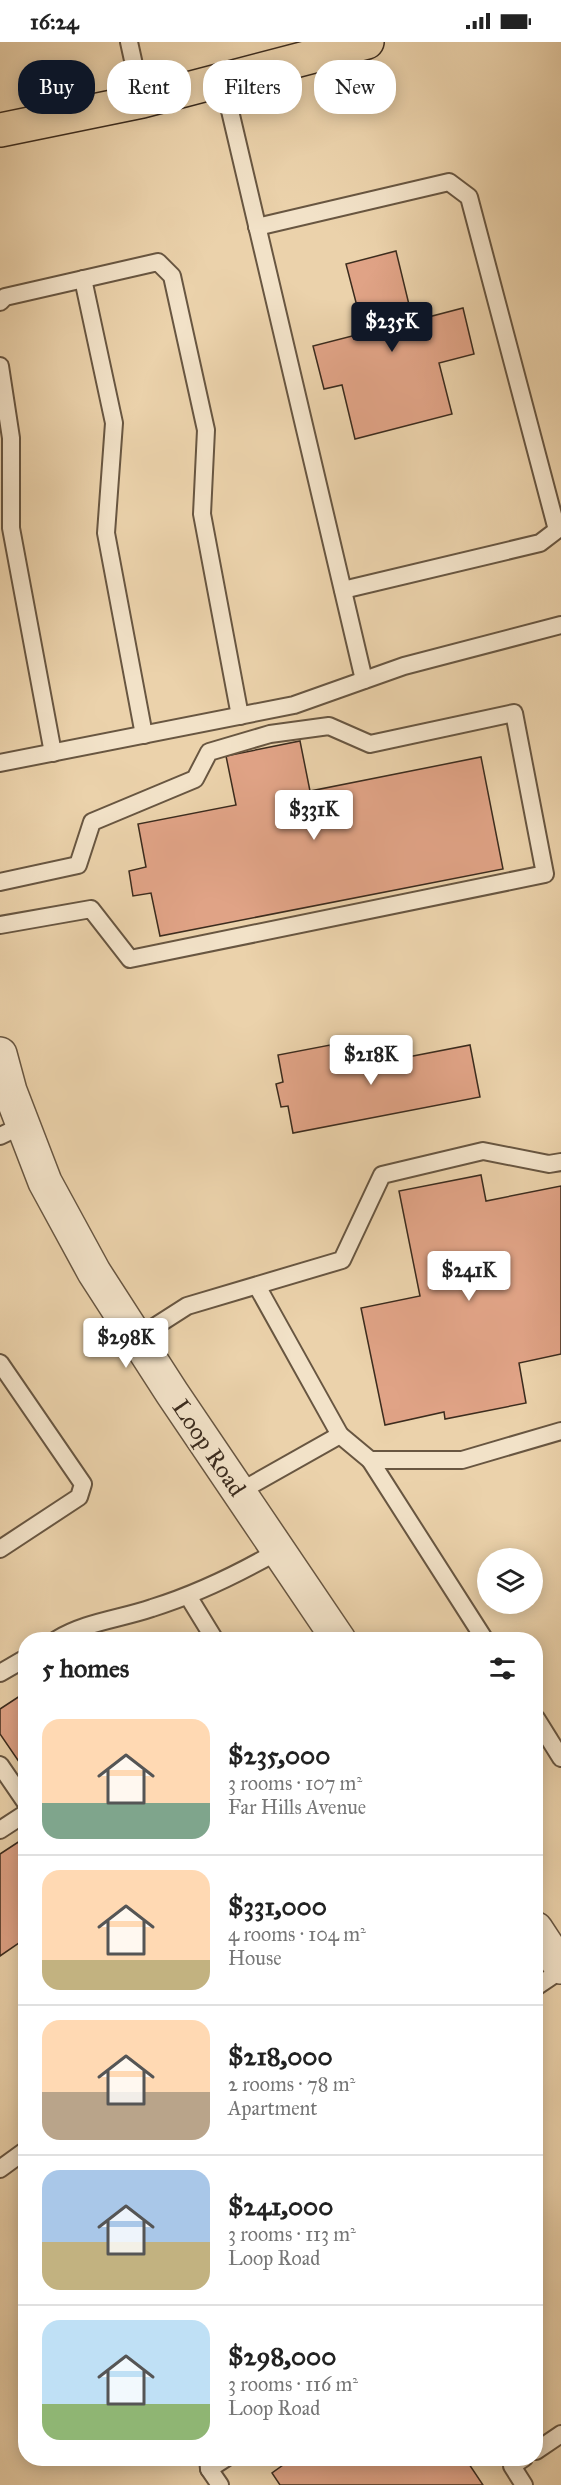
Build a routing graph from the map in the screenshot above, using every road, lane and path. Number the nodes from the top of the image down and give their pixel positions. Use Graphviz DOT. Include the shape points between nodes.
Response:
graph roads {
  1 [pos="129,42"];
  2 [pos="367,42"];
  3 [pos="133,60"];
  4 [pos="301,60"];
  5 [pos="107,108"];
  6 [pos="231,114"];
  7 [pos="0,130"];
  8 [pos="257,227"];
  9 [pos="83,279"];
  10 [pos="0,302"];
  11 [pos="0,366"];
  12 [pos="5,471"];
  13 [pos="343,590"];
  14 [pos="561,625"];
  15 [pos="364,680"];
  16 [pos="240,716"];
  17 [pos="144,735"];
  18 [pos="53,753"];
  19 [pos="0,763"];
  20 [pos="0,882"];
  21 [pos="0,925"];
  22 [pos="0,1054"];
  23 [pos="12,1130"];
  24 [pos="561,1162"];
  25 [pos="257,1286"];
  26 [pos="137,1338"];
  27 [pos="0,1363"];
  28 [pos="561,1432"];
  29 [pos="340,1435"];
  30 [pos="370,1460"];
  31 [pos="239,1491"];
  32 [pos="0,1549"];
  33 [pos="278,1551"];
  34 [pos="188,1596"];
  35 [pos="69,1632"];
  36 [pos="210,1632"];
  37 [pos="334,1632"];
  38 [pos="480,1632"];
  39 [pos="18,1663"];
  40 [pos="0,1673"];
  41 [pos="543,1729"];
  42 [pos="561,1758"];
  43 [pos="0,1765"];
  44 [pos="18,1791"];
  45 [pos="18,1818"];
  46 [pos="0,1830"];
  47 [pos="543,1940"];
  48 [pos="561,1969"];
  49 [pos="543,1982"];
  50 [pos="18,2156"];
  51 [pos="0,2169"];
  52 [pos="561,2434"];
  53 [pos="543,2446"];
  54 [pos="210,2466"];
  55 [pos="516,2466"];
  56 [pos="220,2485"];
  57 [pos="524,2485"];
  1 -- 3 [label="lane"];
  2 -- 4 [label="main road"];
  5 -- 7 [label="main road"];
  6 -- 8 [label="lane"];
  8 -- 13 [label="lane"];
  8 -- 13 [label="lane" via="449,182 469,197 557,530 540,543"];
  9 -- 10 [label="lane" via="5,297"];
  9 -- 16 [label="lane" via="158,262 172,276 206,430 202,514"];
  9 -- 17 [label="lane" via="114,423 106,533"];
  11 -- 12 [label="lane" via="11,438"];
  12 -- 18 [label="lane" via="10,528"];
  13 -- 15 [label="lane"];
  14 -- 15 [label="lane"];
  15 -- 16 [label="lane" via="294,705"];
  16 -- 17 [label="lane"];
  17 -- 18 [label="lane"];
  18 -- 19 [label="lane"];
  20 -- 21 [label="lane" via="78,865 92,822 195,779 209,752 270,734 329,726 370,744 514,713 545,874 130,959 91,909"];
  22 -- 23 [label="street, Loop Road"];
  23 -- 26 [label="street, Loop Road"];
  24 -- 25 [label="lane" via="549,1164 483,1151 382,1175 342,1260"];
  25 -- 26 [label="lane" via="187,1306"];
  25 -- 29 [label="lane"];
  26 -- 31 [label="street, Loop Road"];
  27 -- 32 [label="lane" via="83,1484 80,1497"];
  28 -- 30 [label="lane" via="462,1460"];
  29 -- 30 [label="lane"];
  29 -- 31 [label="lane"];
  30 -- 38 [label="lane"];
  31 -- 33 [label="street, Loop Road"];
  33 -- 34 [label="lane"];
  33 -- 37 [label="street, Loop Road"];
  34 -- 35 [label="lane"];
  34 -- 36 [label="lane"];
  39 -- 40 [label="lane"];
  41 -- 42 [label="lane"];
  43 -- 44 [label="lane"];
  45 -- 46 [label="lane"];
  47 -- 48 [label="street"];
  48 -- 49 [label="lane"];
  50 -- 51 [label="lane"];
  52 -- 53 [label="lane"];
  54 -- 56 [label="lane"];
  55 -- 57 [label="lane"];
}
